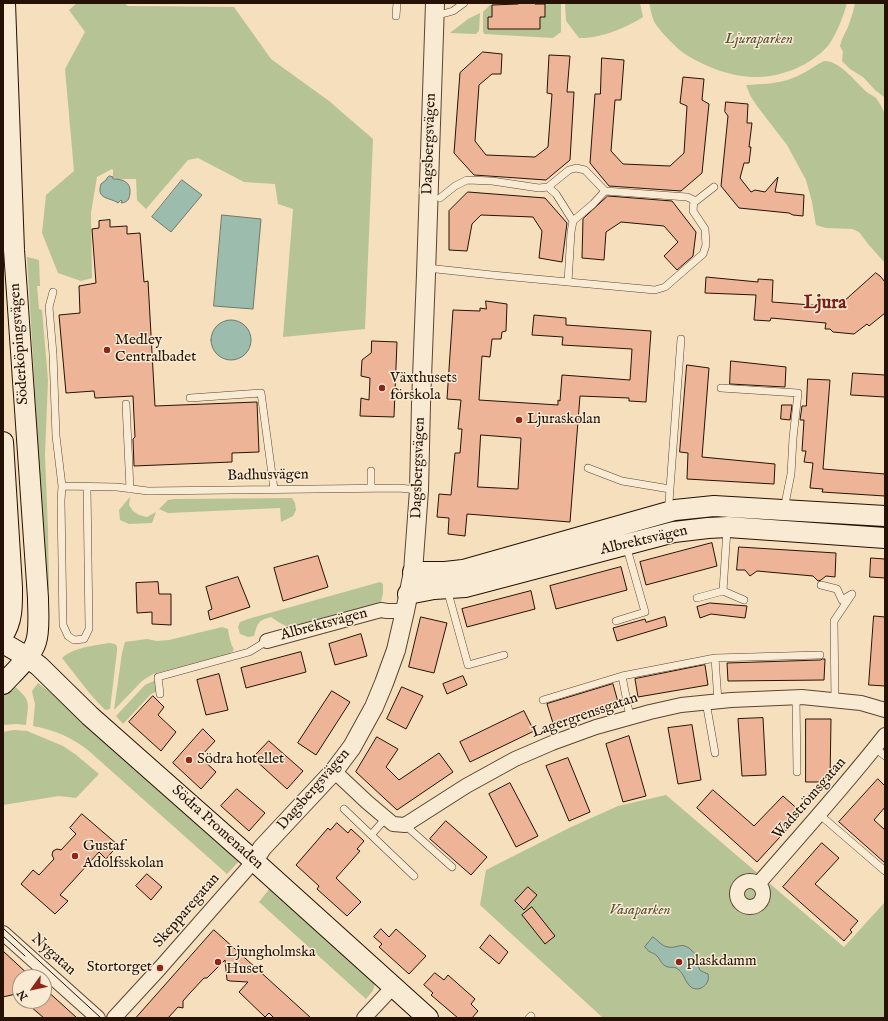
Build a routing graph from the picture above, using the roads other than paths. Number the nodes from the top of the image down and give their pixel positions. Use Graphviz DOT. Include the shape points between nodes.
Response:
graph roads {
  1 [pos="5,3"];
  2 [pos="397,3"];
  3 [pos="464,3"];
  4 [pos="435,9"];
  5 [pos="396,16"];
  6 [pos="548,187"];
  7 [pos="714,187"];
  8 [pos="605,191"];
  9 [pos="440,198"];
  10 [pos="694,200"];
  11 [pos="572,220"];
  12 [pos="426,268"];
  13 [pos="568,282"];
  14 [pos="54,292"];
  15 [pos="681,339"];
  16 [pos="721,388"];
  17 [pos="190,398"];
  18 [pos="126,404"];
  19 [pos="3,442"];
  20 [pos="588,468"];
  21 [pos="371,471"];
  22 [pos="62,486"];
  23 [pos="88,487"];
  24 [pos="371,488"];
  25 [pos="130,489"];
  26 [pos="274,489"];
  27 [pos="670,489"];
  28 [pos="419,490"];
  29 [pos="885,516"];
  30 [pos="785,521"];
  31 [pos="672,522"];
  32 [pos="728,527"];
  33 [pos="885,538"];
  34 [pos="626,544"];
  35 [pos="413,572"];
  36 [pos="821,585"];
  37 [pos="441,589"];
  38 [pos="723,591"];
  39 [pos="697,598"];
  40 [pos="744,600"];
  41 [pos="407,603"];
  42 [pos="616,621"];
  43 [pos="3,635"];
  44 [pos="267,641"];
  45 [pos="3,643"];
  46 [pos="504,655"];
  47 [pos="820,655"];
  48 [pos="27,657"];
  49 [pos="715,658"];
  50 [pos="622,676"];
  51 [pos="3,684"];
  52 [pos="160,694"];
  53 [pos="796,698"];
  54 [pos="543,700"];
  55 [pos="835,701"];
  56 [pos="712,702"];
  57 [pos="885,710"];
  58 [pos="630,718"];
  59 [pos="885,735"];
  60 [pos="880,752"];
  61 [pos="715,753"];
  62 [pos="334,771"];
  63 [pos="797,772"];
  64 [pos="344,810"];
  65 [pos="820,815"];
  66 [pos="386,818"];
  67 [pos="405,825"];
  68 [pos="371,835"];
  69 [pos="254,861"];
  70 [pos="452,867"];
  71 [pos="885,871"];
  72 [pos="414,876"];
  73 [pos="758,884"];
  74 [pos="4,936"];
  75 [pos="393,987"];
  76 [pos="98,1018"];
  77 [pos="114,1018"];
  78 [pos="364,1018"];
  79 [pos="428,1018"];
  1 -- 48 [label="main road, Söderköpingsvägen" via="14,250 38,598 37,636 34,647"];
  2 -- 5 [label="lane"];
  3 -- 4 [label="lane" via="453,11"];
  4 -- 12 [label="street, Dagsbergsvägen"];
  6 -- 8 [label="lane" via="569,170 576,168 585,170"];
  6 -- 9 [label="lane" via="467,180"];
  6 -- 11 [label="lane" via="556,194"];
  7 -- 10 [label="lane"];
  8 -- 10 [label="lane" via="687,197"];
  8 -- 11 [label="lane"];
  10 -- 13 [label="lane" via="693,211 705,229 706,244 703,254 665,287 655,290"];
  11 -- 13 [label="lane"];
  12 -- 13 [label="lane"];
  12 -- 28 [label="street, Dagsbergsvägen"];
  14 -- 22 [label="lane" via="49,307 56,436"];
  15 -- 27 [label="lane"];
  16 -- 30 [label="lane" via="798,393"];
  17 -- 26 [label="lane" via="261,393"];
  18 -- 25 [label="lane"];
  19 -- 43 [label="main road" via="12,594 11,616"];
  20 -- 27 [label="lane" via="622,481"];
  21 -- 24 [label="lane"];
  22 -- 23 [label="lane, Badhusvägen"];
  22 -- 23 [label="lane" via="60,501 63,625 68,636 74,640 84,639 89,629"];
  23 -- 25 [label="lane, Badhusvägen"];
  24 -- 26 [label="lane, Badhusvägen"];
  24 -- 28 [label="lane, Badhusvägen"];
  25 -- 26 [label="lane, Badhusvägen"];
  27 -- 31 [label="lane"];
  28 -- 35 [label="street, Dagsbergsvägen"];
  29 -- 30 [label="main road, Albrektsvägen"];
  30 -- 31 [label="main road, Albrektsvägen" via="714,506"];
  30 -- 32 [label="main road, Albrektsvägen"];
  30 -- 33 [label="main road, Albrektsvägen"];
  31 -- 32 [label="main road, Albrektsvägen" via="708,528"];
  31 -- 34 [label="main road, Albrektsvägen"];
  31 -- 35 [label="main road, Albrektsvägen" via="462,570"];
  32 -- 38 [label="lane"];
  34 -- 37 [label="main road, Albrektsvägen" via="465,587"];
  34 -- 42 [label="lane" via="645,612"];
  35 -- 41 [label="street, Dagsbergsvägen"];
  36 -- 55 [label="lane" via="837,589 842,600 852,594 834,622"];
  37 -- 41 [label="main road, Albrektsvägen"];
  37 -- 46 [label="lane" via="468,665"];
  38 -- 39 [label="lane"];
  38 -- 40 [label="lane"];
  41 -- 44 [label="street, Albrektsvägen" via="387,611 381,610"];
  41 -- 62 [label="street, Dagsbergsvägen" via="396,650 374,707 352,747"];
  44 -- 52 [label="lane" via="249,652 158,678"];
  45 -- 48 [label="main road, Södra Promenaden"];
  47 -- 49 [label="lane"];
  48 -- 51 [label="main road, Söderköpingsvägen"];
  48 -- 69 [label="main road, Södra Promenaden"];
  49 -- 50 [label="lane"];
  49 -- 56 [label="lane"];
  50 -- 54 [label="lane"];
  50 -- 58 [label="lane"];
  53 -- 55 [label="street, Lagergrenssgatan"];
  53 -- 56 [label="street, Lagergrenssgatan"];
  53 -- 63 [label="lane"];
  55 -- 57 [label="street, Lagergrenssgatan" via="862,703"];
  56 -- 58 [label="street, Lagergrenssgatan" via="681,705"];
  56 -- 61 [label="lane"];
  58 -- 67 [label="street, Lagergrenssgatan" via="596,727 515,759 466,786"];
  59 -- 60 [label="street, Wadströmsgatan"];
  60 -- 65 [label="street, Wadströmsgatan" via="857,770"];
  62 -- 66 [label="street"];
  62 -- 69 [label="street, Dagsbergsvägen" via="262,848"];
  64 -- 68 [label="lane"];
  65 -- 71 [label="lane"];
  65 -- 73 [label="street, Wadströmsgatan"];
  66 -- 67 [label="street" via="393,824"];
  66 -- 68 [label="lane"];
  67 -- 70 [label="lane"];
  68 -- 72 [label="lane"];
  69 -- 75 [label="main road, Södra Promenaden"];
  69 -- 77 [label="street, Skepparegatan"];
  74 -- 76 [label="street, Nygatan"];
  75 -- 78 [label="street"];
  75 -- 79 [label="main road, Södra Promenaden"];
}
